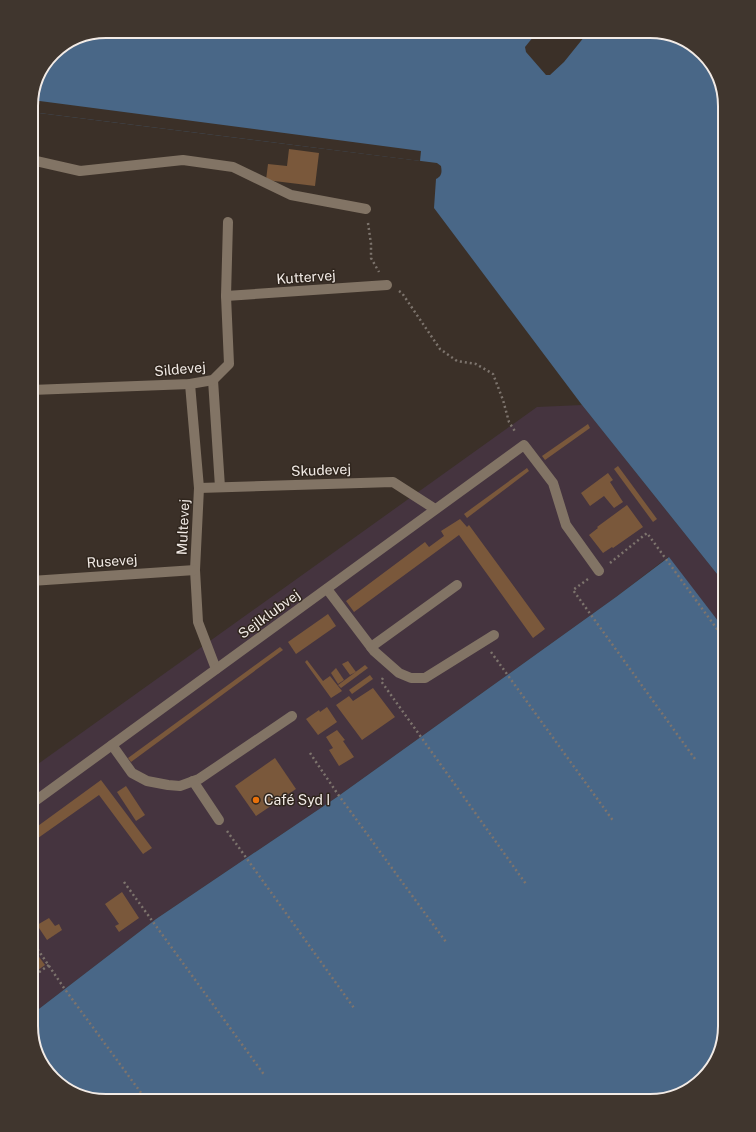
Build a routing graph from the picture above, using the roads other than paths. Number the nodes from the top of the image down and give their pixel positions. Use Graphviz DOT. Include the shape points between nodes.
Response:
graph roads {
  1 [pos="38,161"];
  2 [pos="366,209"];
  3 [pos="228,222"];
  4 [pos="387,285"];
  5 [pos="226,296"];
  6 [pos="213,380"];
  7 [pos="190,384"];
  8 [pos="38,390"];
  9 [pos="220,487"];
  10 [pos="199,488"];
  11 [pos="435,509"];
  12 [pos="195,570"];
  13 [pos="599,571"];
  14 [pos="38,581"];
  15 [pos="458,585"];
  16 [pos="327,589"];
  17 [pos="494,635"];
  18 [pos="371,647"];
  19 [pos="216,670"];
  20 [pos="292,716"];
  21 [pos="112,745"];
  22 [pos="193,781"];
  23 [pos="38,799"];
  24 [pos="218,820"];
  1 -- 2 [label="street" via="80,171 183,160 232,167 291,195"];
  3 -- 5 [label="street, Sildevej"];
  4 -- 5 [label="street, Kuttervej"];
  5 -- 6 [label="street, Sildevej" via="230,364"];
  6 -- 7 [label="street, Sildevej"];
  6 -- 9 [label="street"];
  7 -- 8 [label="street, Sildevej"];
  7 -- 10 [label="street, Multevej"];
  9 -- 10 [label="street, Skudevej"];
  9 -- 11 [label="street, Skudevej" via="393,482"];
  10 -- 12 [label="street, Multevej"];
  11 -- 13 [label="street, Sejlklubvej" via="524,445 553,483 566,525"];
  11 -- 16 [label="street, Sejlklubvej"];
  12 -- 14 [label="street, Rusevej"];
  12 -- 19 [label="street, Multevej" via="198,622"];
  15 -- 18 [label="street"];
  16 -- 18 [label="street"];
  16 -- 19 [label="street, Sejlklubvej"];
  17 -- 18 [label="street" via="425,678 411,678 399,673"];
  19 -- 21 [label="street, Sejlklubvej"];
  20 -- 22 [label="street"];
  21 -- 22 [label="street" via="132,773 147,781 180,786"];
  21 -- 23 [label="street, Sejlklubvej"];
  22 -- 24 [label="street"];
}
